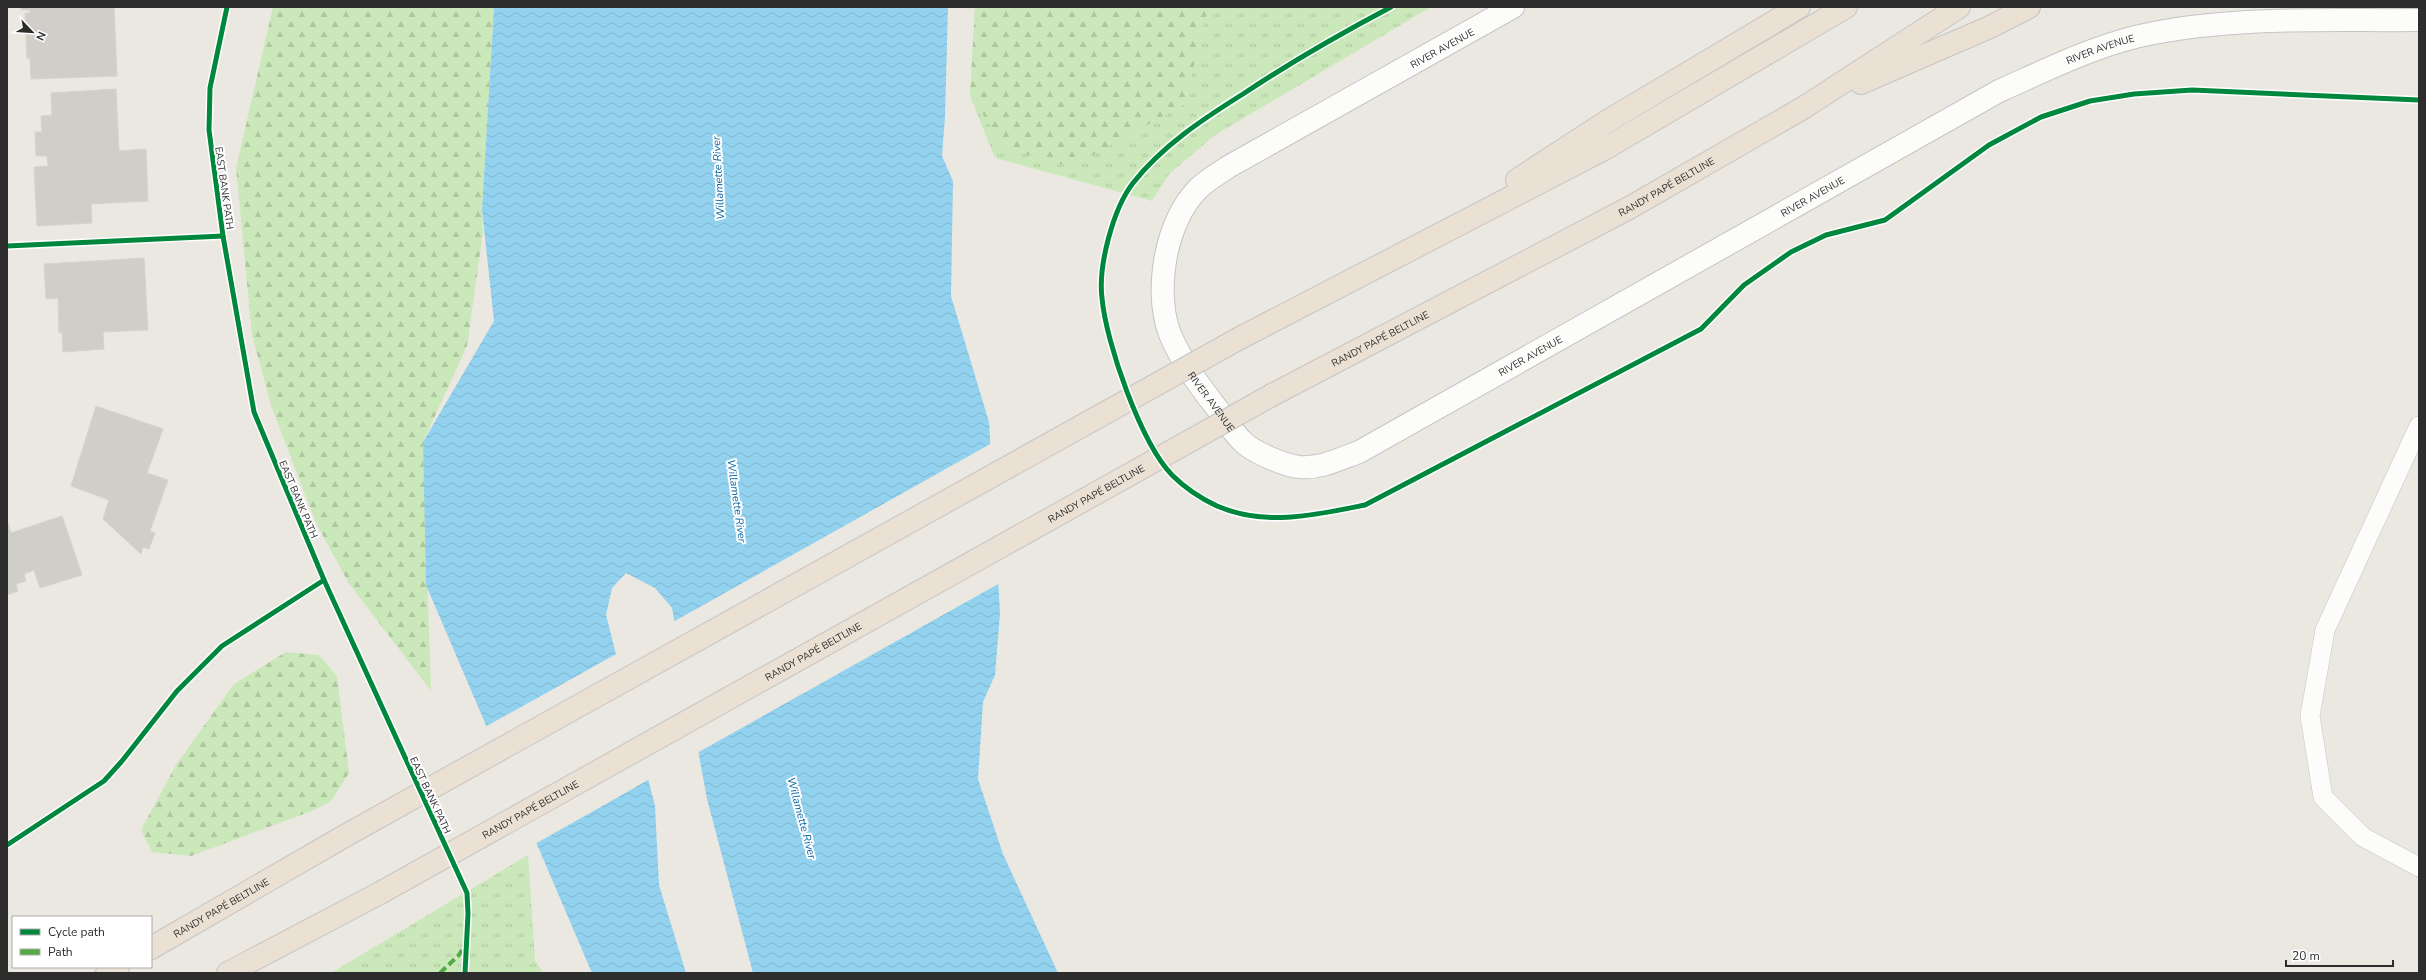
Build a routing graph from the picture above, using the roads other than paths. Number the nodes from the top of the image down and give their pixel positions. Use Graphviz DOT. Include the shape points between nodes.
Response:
graph roads {
  1 [pos="1513,7"];
  2 [pos="1799,7"];
  3 [pos="1846,7"];
  4 [pos="1959,7"];
  5 [pos="2029,7"];
  6 [pos="2419,20"];
  7 [pos="1803,108"];
  8 [pos="1416,247"];
  9 [pos="2419,426"];
  10 [pos="2419,867"];
  11 [pos="152,947"];
  12 [pos="228,973"];
  1 -- 6 [label="street, RIVER AVENUE" via="1228,166 1198,188 1183,210 1169,241 1163,273 1163,306 1172,341 1204,392 1242,442 1270,458 1297,467 1318,468 1359,452 1999,92 2081,54 2153,33 2231,22"];
  2 -- 8 [label="highway" via="1606,122"];
  3 -- 8 [label="highway, RANDY PAPÉ BELTLINE" via="1606,148"];
  4 -- 7 [label="highway, RANDY PAPÉ BELTLINE"];
  5 -- 7 [label="highway" via="1990,27"];
  7 -- 12 [label="highway, RANDY PAPÉ BELTLINE, bridge" via="1629,208 1272,395 380,893"];
  8 -- 11 [label="highway, RANDY PAPÉ BELTLINE, bridge" via="1240,338 350,833"];
  9 -- 10 [label="lane" via="2325,630 2310,716 2323,797 2363,837"];
}
